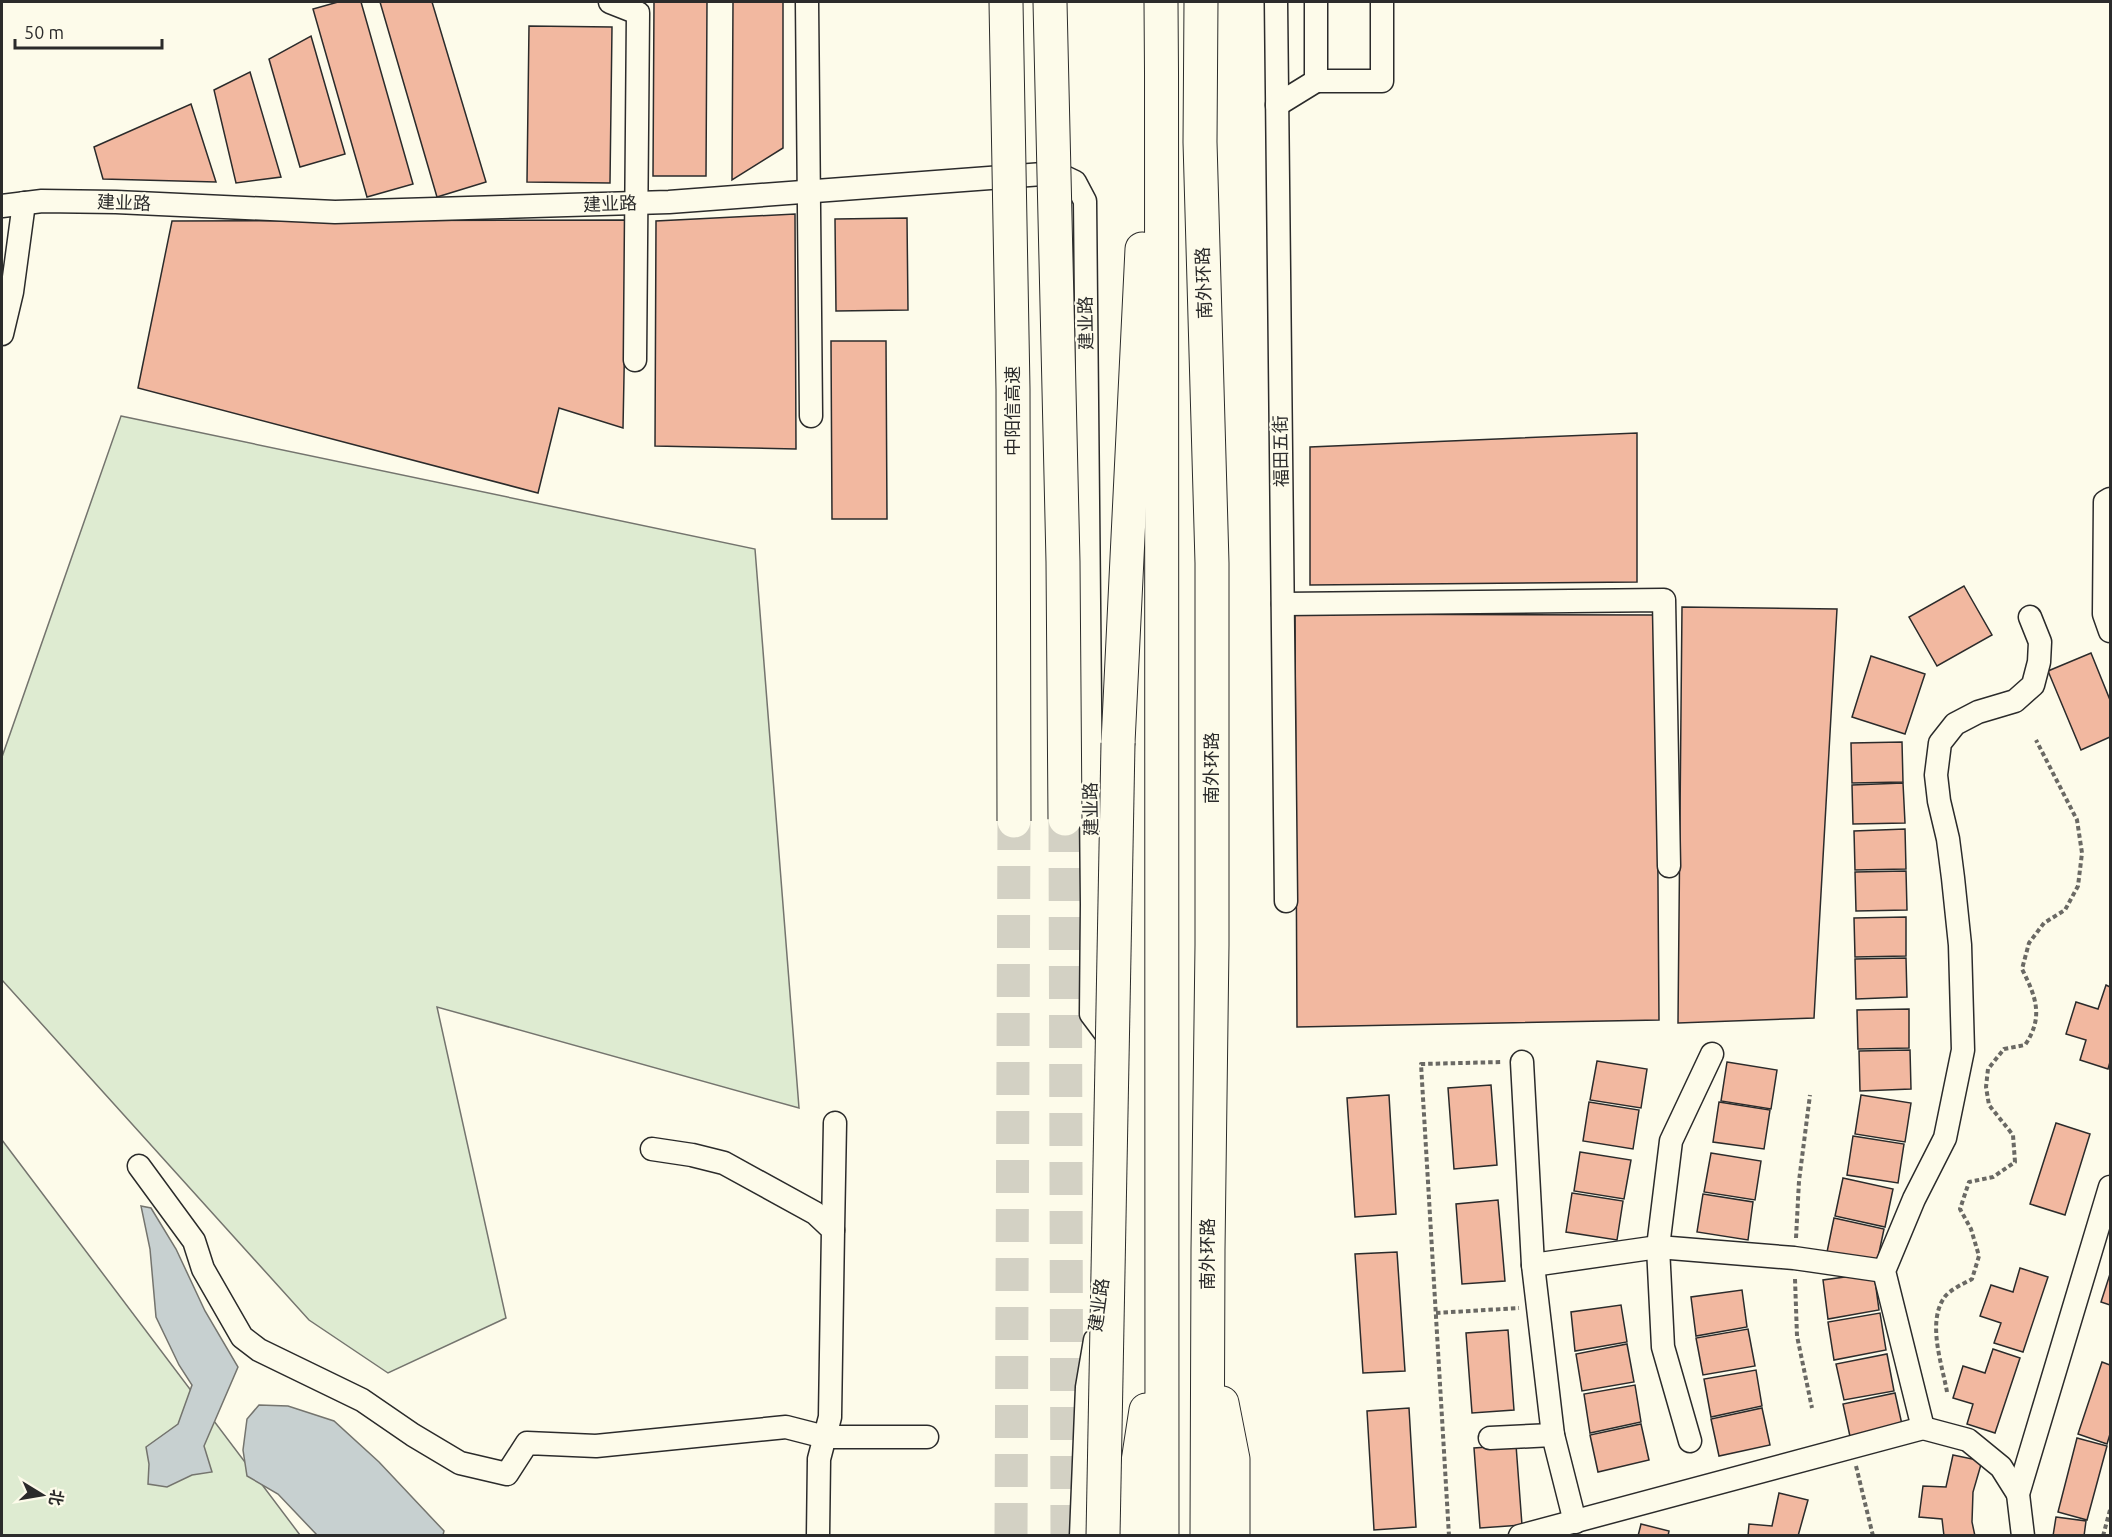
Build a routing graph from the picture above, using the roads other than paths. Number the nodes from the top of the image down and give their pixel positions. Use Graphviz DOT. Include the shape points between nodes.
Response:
graph roads {
  1 [pos="610,2"];
  2 [pos="807,2"];
  3 [pos="1006,2"];
  4 [pos="1050,2"];
  5 [pos="1156,2"];
  6 [pos="1161,2"];
  7 [pos="1201,2"];
  8 [pos="1276,2"];
  9 [pos="1316,2"];
  10 [pos="1382,2"];
  11 [pos="1316,81"];
  12 [pos="1277,105"];
  13 [pos="809,193"];
  14 [pos="24,203"];
  15 [pos="637,203"];
  16 [pos="2,206"];
  17 [pos="2,334"];
  18 [pos="635,360"];
  19 [pos="811,416"];
  20 [pos="2110,499"];
  21 [pos="1283,604"];
  22 [pos="2030,616"];
  23 [pos="2110,631"];
  24 [pos="1065,819"];
  25 [pos="1014,821"];
  26 [pos="1669,866"];
  27 [pos="1286,901"];
  28 [pos="1712,1054"];
  29 [pos="1522,1062"];
  30 [pos="835,1123"];
  31 [pos="652,1149"];
  32 [pos="139,1166"];
  33 [pos="2110,1187"];
  34 [pos="833,1230"];
  35 [pos="1658,1247"];
  36 [pos="1533,1265"];
  37 [pos="1884,1271"];
  38 [pos="1162,1316"];
  39 [pos="1208,1329"];
  40 [pos="1923,1428"];
  41 [pos="1552,1435"];
  42 [pos="825,1437"];
  43 [pos="927,1437"];
  44 [pos="1490,1438"];
  45 [pos="1690,1441"];
  46 [pos="2018,1494"];
  47 [pos="1575,1522"];
  48 [pos="818,1536"];
  49 [pos="1081,1536"];
  50 [pos="1103,1536"];
  51 [pos="1132,1536"];
  52 [pos="1162,1536"];
  53 [pos="1207,1536"];
  54 [pos="1233,1536"];
  55 [pos="1520,1536"];
  56 [pos="2023,1536"];
  1 -- 15 [label="street" via="638,13"];
  2 -- 13 [label="street"];
  3 -- 25 [label="highway, 中阳信高速, bridge" via="1013,389"];
  4 -- 24 [label="highway, bridge"];
  5 -- 50 [label="highway, bridge" via="1118,743"];
  6 -- 38 [label="highway"];
  7 -- 39 [label="highway, 南外环路" via="1200,142 1212,563"];
  8 -- 12 [label="street, 福田五街"];
  9 -- 11 [label="street"];
  10 -- 11 [label="street" via="1382,81"];
  11 -- 12 [label="street"];
  12 -- 21 [label="street, 福田五街"];
  13 -- 15 [label="street, 建业路"];
  13 -- 19 [label="street"];
  13 -- 49 [label="street, 建业路" via="1056,173 1076,182 1085,201 1091,1014 1109,1038 1115,1067 1110,1222 1087,1387"];
  14 -- 15 [label="street, 建业路" via="116,202 334,212"];
  14 -- 16 [label="street, 建业路"];
  14 -- 17 [label="street"];
  15 -- 18 [label="street"];
  20 -- 23 [label="street" via="2105,502 2104,614"];
  21 -- 26 [label="street" via="1664,600"];
  21 -- 27 [label="street, 福田五街"];
  22 -- 37 [label="street" via="2040,642 2033,685 2014,700 1955,724 1940,743 1936,775 1959,934 1963,1050 1945,1138"];
  28 -- 35 [label="street" via="1671,1141"];
  29 -- 36 [label="street"];
  30 -- 34 [label="street"];
  31 -- 34 [label="street" via="724,1163 815,1213"];
  32 -- 42 [label="street" via="194,1241 203,1269 242,1337 259,1350 362,1400 460,1463 507,1474 527,1443 596,1446 786,1427"];
  33 -- 46 [label="street"];
  34 -- 42 [label="street" via="830,1417"];
  35 -- 36 [label="street"];
  35 -- 37 [label="street" via="1794,1258"];
  35 -- 45 [label="street" via="1663,1347"];
  36 -- 41 [label="street"];
  37 -- 40 [label="street"];
  38 -- 51 [label="highway" via="1133,1494"];
  38 -- 52 [label="highway"];
  39 -- 53 [label="highway, 南外环路"];
  39 -- 54 [label="highway" via="1233,1459"];
  40 -- 46 [label="street" via="1968,1440 2001,1467"];
  40 -- 47 [label="street"];
  41 -- 44 [label="street"];
  41 -- 47 [label="street"];
  42 -- 43 [label="street"];
  42 -- 48 [label="street" via="819,1460"];
  46 -- 56 [label="street"];
  47 -- 55 [label="street"];
}
